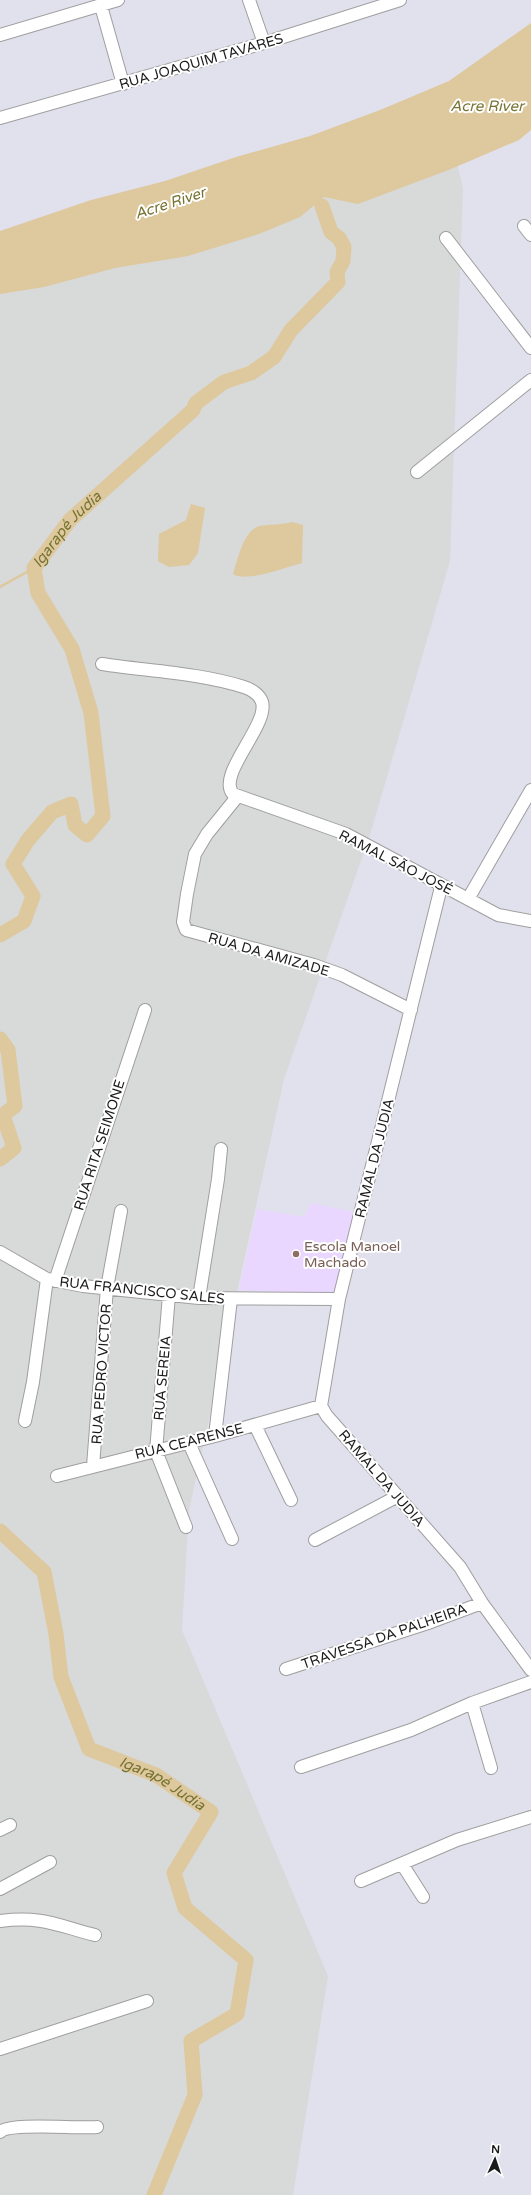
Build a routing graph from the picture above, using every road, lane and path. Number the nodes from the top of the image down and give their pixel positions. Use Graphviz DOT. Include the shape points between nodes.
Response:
graph roads {
  1 [pos="118,0"];
  2 [pos="249,0"];
  3 [pos="400,0"];
  4 [pos="101,6"];
  5 [pos="0,35"];
  6 [pos="264,43"];
  7 [pos="123,84"];
  8 [pos="0,118"];
  9 [pos="446,238"];
  10 [pos="531,348"];
  11 [pos="531,380"];
  12 [pos="417,472"];
  13 [pos="102,664"];
  14 [pos="531,790"];
  15 [pos="237,797"];
  16 [pos="442,886"];
  17 [pos="468,899"];
  18 [pos="531,921"];
  19 [pos="145,1010"];
  20 [pos="411,1010"];
  21 [pos="221,1149"];
  22 [pos="121,1211"];
  23 [pos="0,1252"];
  24 [pos="51,1280"];
  25 [pos="107,1288"];
  26 [pos="169,1296"];
  27 [pos="199,1298"];
  28 [pos="231,1299"];
  29 [pos="339,1299"];
  30 [pos="321,1406"];
  31 [pos="25,1421"];
  32 [pos="255,1425"];
  33 [pos="215,1436"];
  34 [pos="188,1443"];
  35 [pos="156,1451"];
  36 [pos="93,1466"];
  37 [pos="57,1476"];
  38 [pos="398,1496"];
  39 [pos="291,1500"];
  40 [pos="186,1527"];
  41 [pos="232,1539"];
  42 [pos="315,1540"];
  43 [pos="482,1603"];
  44 [pos="286,1669"];
  45 [pos="531,1670"];
  46 [pos="531,1682"];
  47 [pos="472,1703"];
  48 [pos="301,1767"];
  49 [pos="491,1768"];
  50 [pos="531,1817"];
  51 [pos="50,1862"];
  52 [pos="402,1864"];
  53 [pos="362,1881"];
  54 [pos="0,1889"];
  55 [pos="423,1897"];
  56 [pos="0,1921"];
  57 [pos="95,1935"];
  58 [pos="147,2001"];
  59 [pos="0,2049"];
  60 [pos="97,2127"];
  61 [pos="0,2132"];
  1 -- 4 [label="street"];
  2 -- 6 [label="street"];
  3 -- 6 [label="street, RUA JOAQUIM TAVARES"];
  4 -- 5 [label="street"];
  4 -- 7 [label="street"];
  6 -- 7 [label="street, RUA JOAQUIM TAVARES"];
  7 -- 8 [label="street, RUA JOAQUIM TAVARES"];
  9 -- 10 [label="street"];
  11 -- 12 [label="street"];
  13 -- 15 [label="street" via="198,676 245,687 254,692 263,706 232,773 230,791"];
  14 -- 17 [label="street"];
  15 -- 16 [label="street, RAMAL SÃO JOSÉ" via="346,834"];
  15 -- 20 [label="street, RUA DA AMIZADE" via="207,834 195,854 184,927 190,932 314,965"];
  16 -- 17 [label="street, RAMAL SÃO JOSÉ"];
  16 -- 20 [label="street, RAMAL DA JUDIA"];
  17 -- 18 [label="street, RAMAL SÃO JOSÉ" via="498,915"];
  19 -- 24 [label="street, RUA RITA SEIMONE"];
  20 -- 29 [label="street, RAMAL DA JUDIA"];
  21 -- 27 [label="street"];
  22 -- 25 [label="street, RUA PEDRO VICTOR"];
  23 -- 24 [label="street, RUA FRANCISCO SALES"];
  24 -- 25 [label="street, RUA FRANCISCO SALES"];
  24 -- 31 [label="street"];
  25 -- 26 [label="street, RUA FRANCISCO SALES"];
  25 -- 36 [label="street, RUA PEDRO VICTOR"];
  26 -- 27 [label="street, RUA FRANCISCO SALES"];
  26 -- 35 [label="street, RUA SEREIA"];
  27 -- 28 [label="street, RUA FRANCISCO SALES"];
  28 -- 29 [label="street, RUA FRANCISCO SALES"];
  28 -- 33 [label="street"];
  29 -- 30 [label="street, RAMAL DA JUDIA"];
  30 -- 32 [label="street, RUA CEARENSE"];
  30 -- 38 [label="street, RAMAL DA JUDIA"];
  32 -- 33 [label="street, RUA CEARENSE"];
  32 -- 39 [label="street"];
  33 -- 34 [label="street, RUA CEARENSE"];
  34 -- 35 [label="street, RUA CEARENSE"];
  34 -- 41 [label="street"];
  35 -- 36 [label="street, RUA CEARENSE"];
  35 -- 40 [label="street, RUA SEREIA"];
  36 -- 37 [label="street, RUA CEARENSE"];
  38 -- 42 [label="street"];
  38 -- 43 [label="street, RAMAL DA JUDIA" via="460,1568"];
  43 -- 44 [label="street, TRAVESSA DA PALHEIRA"];
  43 -- 45 [label="street, RAMAL DA JUDIA"];
  46 -- 47 [label="street"];
  47 -- 48 [label="street" via="411,1730"];
  47 -- 49 [label="street"];
  50 -- 52 [label="street" via="457,1840"];
  51 -- 54 [label="street"];
  52 -- 53 [label="street"];
  52 -- 55 [label="street"];
  56 -- 57 [label="street" via="32,1918"];
  58 -- 59 [label="street"];
  60 -- 61 [label="street" via="80,2129 13,2126"];
}
